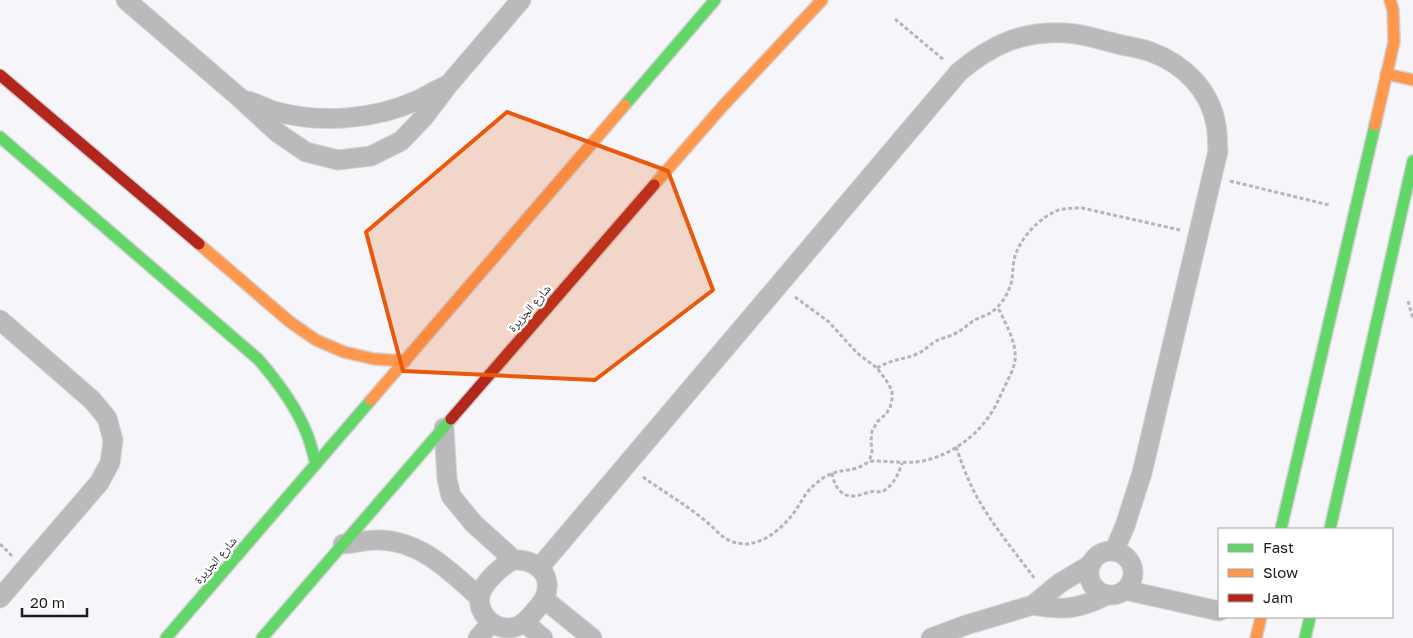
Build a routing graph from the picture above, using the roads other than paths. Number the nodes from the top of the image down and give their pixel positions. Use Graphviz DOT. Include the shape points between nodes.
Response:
graph roads {
  1 [pos="126,0"];
  2 [pos="521,0"];
  3 [pos="715,0"];
  4 [pos="822,0"];
  5 [pos="1390,0"];
  6 [pos="1386,74"];
  7 [pos="0,75"];
  8 [pos="1413,80"];
  9 [pos="449,84"];
  10 [pos="240,98"];
  11 [pos="0,137"];
  12 [pos="1413,161"];
  13 [pos="0,320"];
  14 [pos="405,361"];
  15 [pos="444,428"];
  16 [pos="316,464"];
  17 [pos="1281,528"];
  18 [pos="1330,528"];
  19 [pos="343,544"];
  20 [pos="1114,552"];
  21 [pos="514,560"];
  22 [pos="1090,565"];
  23 [pos="540,568"];
  24 [pos="1125,590"];
  25 [pos="1107,596"];
  26 [pos="0,598"];
  27 [pos="480,598"];
  28 [pos="544,599"];
  29 [pos="1039,600"];
  30 [pos="1218,611"];
  31 [pos="1310,618"];
  32 [pos="491,623"];
  33 [pos="526,623"];
  34 [pos="166,638"];
  35 [pos="262,638"];
  36 [pos="478,638"];
  37 [pos="543,638"];
  38 [pos="592,638"];
  39 [pos="931,638"];
  40 [pos="1305,638"];
  1 -- 10 [label="street"];
  2 -- 9 [label="street"];
  3 -- 14 [label="street, شارع الجزيرة"];
  4 -- 15 [label="street, شارع الجزيرة" via="722,107"];
  5 -- 6 [label="street" via="1394,42"];
  6 -- 8 [label="street"];
  6 -- 17 [label="street"];
  7 -- 14 [label="street" via="290,322 316,340 344,352 374,359"];
  9 -- 10 [label="street" via="416,101 382,112 346,118 274,111"];
  9 -- 10 [label="street" via="424,117 400,140 371,156 338,160 306,152 278,133"];
  11 -- 16 [label="street" via="258,359 295,407 308,435"];
  12 -- 18 [label="street"];
  13 -- 26 [label="street" via="92,400 107,418 113,440 110,463 99,483"];
  14 -- 16 [label="street, شارع الجزيرة"];
  15 -- 19 [label="street, شارع الجزيرة"];
  15 -- 21 [label="street" via="447,479 452,496 474,524"];
  16 -- 34 [label="street, شارع الجزيرة"];
  19 -- 27 [label="street" via="378,540 414,547 440,562"];
  19 -- 35 [label="street, شارع الجزيرة"];
  20 -- 22 [label="street" via="1104,552"];
  20 -- 23 [label="street" via="1142,474 1218,151 1217,126 1209,101 1195,80 1175,63 1152,52 1090,37 1043,33 998,45 959,72"];
  20 -- 24 [label="street" via="1124,555 1133,572"];
  21 -- 23 [label="street" via="532,562"];
  21 -- 27 [label="street" via="503,566 483,588"];
  22 -- 25 [label="street" via="1091,584"];
  22 -- 29 [label="street"];
  23 -- 28 [label="street" via="547,583"];
  24 -- 25 [label="street"];
  24 -- 30 [label="street"];
  25 -- 29 [label="street" via="1071,608 1052,609"];
  27 -- 32 [label="street" via="480,607"];
  28 -- 33 [label="street"];
  28 -- 38 [label="street"];
  29 -- 39 [label="street"];
  31 -- 40 [label="street"];
  32 -- 33 [label="street" via="508,628"];
  32 -- 36 [label="street"];
  33 -- 37 [label="street"];
}
